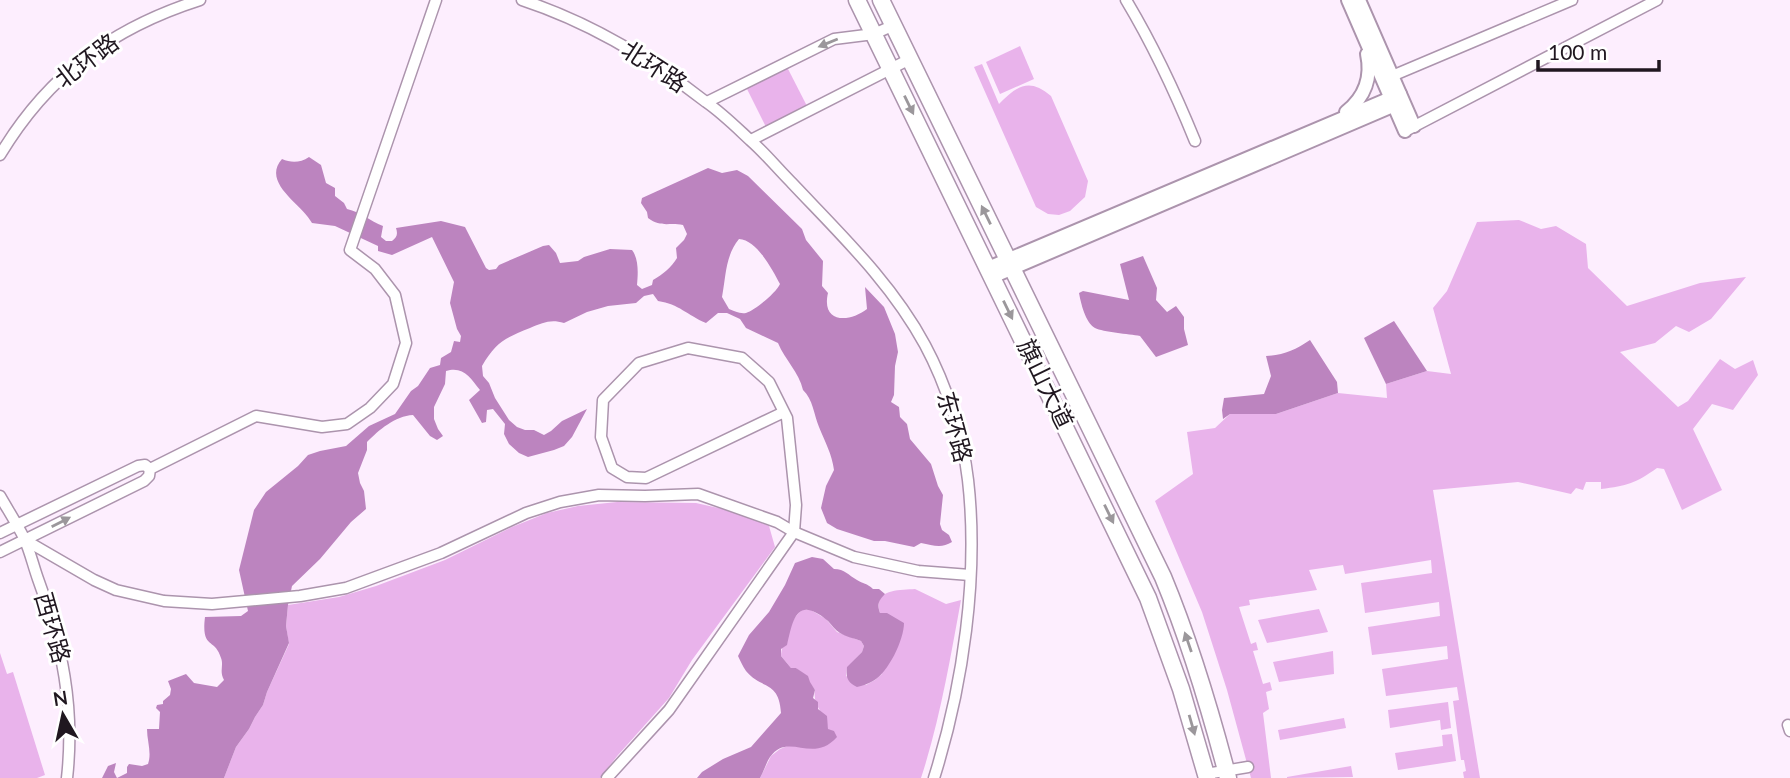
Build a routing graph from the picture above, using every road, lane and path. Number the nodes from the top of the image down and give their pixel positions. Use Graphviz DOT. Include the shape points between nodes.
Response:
graph roads {
  1 [pos="200,0"];
  2 [pos="436,0"];
  3 [pos="522,0"];
  4 [pos="858,0"];
  5 [pos="881,0"];
  6 [pos="1126,0"];
  7 [pos="1348,0"];
  8 [pos="1359,0"];
  9 [pos="1572,0"];
  10 [pos="1657,0"];
  11 [pos="894,25"];
  12 [pos="1360,27"];
  13 [pos="874,34"];
  14 [pos="910,59"];
  15 [pos="891,68"];
  16 [pos="1392,76"];
  17 [pos="1397,99"];
  18 [pos="707,102"];
  19 [pos="1331,122"];
  20 [pos="1410,129"];
  21 [pos="751,140"];
  22 [pos="1195,141"];
  23 [pos="0,155"];
  24 [pos="1010,264"];
  25 [pos="990,273"];
  26 [pos="784,412"];
  27 [pos="150,469"];
  28 [pos="0,496"];
  29 [pos="16,525"];
  30 [pos="794,532"];
  31 [pos="0,533"];
  32 [pos="25,540"];
  33 [pos="0,552"];
  34 [pos="970,575"];
  35 [pos="1248,767"];
  36 [pos="1227,774"];
  37 [pos="1206,776"];
  38 [pos="67,778"];
  39 [pos="607,778"];
  40 [pos="934,778"];
  1 -- 23 [label="street, 北环路" via="119,34 79,62 28,113"];
  2 -- 27 [label="street" via="350,250 376,269 395,295 407,343 393,384 346,424 321,427 256,416"];
  3 -- 18 [label="street, 北环路" via="603,34"];
  4 -- 13 [label="highway, 旗山大道"];
  5 -- 11 [label="highway, 旗山大道"];
  6 -- 22 [label="street" via="1169,79"];
  7 -- 12 [label="street"];
  8 -- 16 [label="street"];
  9 -- 16 [label="street"];
  10 -- 20 [label="street"];
  11 -- 13 [label="street"];
  11 -- 14 [label="highway, 旗山大道"];
  12 -- 17 [label="street"];
  12 -- 19 [label="street" via="1368,80 1358,101"];
  13 -- 15 [label="highway, 旗山大道"];
  13 -- 18 [label="street, one-way" via="834,39"];
  14 -- 15 [label="street"];
  24 -- 14 [label="highway, 旗山大道, one-way"];
  15 -- 21 [label="street"];
  15 -- 25 [label="highway, 旗山大道, one-way"];
  16 -- 17 [label="street"];
  17 -- 19 [label="street"];
  17 -- 20 [label="street"];
  17 -- 24 [label="street"];
  18 -- 21 [label="street, 北环路"];
  19 -- 24 [label="street"];
  21 -- 34 [label="street, 东环路" via="862,257 925,344 942,380 968,478"];
  24 -- 25 [label="street"];
  36 -- 24 [label="highway, 旗山大道, one-way" via="1163,577"];
  25 -- 37 [label="highway, 旗山大道, one-way" via="1148,598"];
  26 -- 26 [label="street" via="769,383 742,358 688,348 639,363 603,400 601,438 612,468 627,477 646,478"];
  26 -- 30 [label="street" via="796,505"];
  27 -- 29 [label="street" via="138,466"];
  32 -- 27 [label="street, one-way" via="144,481"];
  28 -- 29 [label="street"];
  29 -- 31 [label="street"];
  29 -- 32 [label="street, 西环路"];
  30 -- 32 [label="street" via="698,494 599,495 526,513 441,553 346,588 212,604 164,601 116,590"];
  30 -- 34 [label="street" via="854,557 918,571"];
  30 -- 39 [label="street" via="668,710"];
  32 -- 33 [label="street"];
  32 -- 38 [label="street, 西环路" via="61,655 68,702"];
  34 -- 40 [label="street, 东环路" via="961,672"];
  35 -- 36 [label="street"];
  36 -- 37 [label="street"];
}
